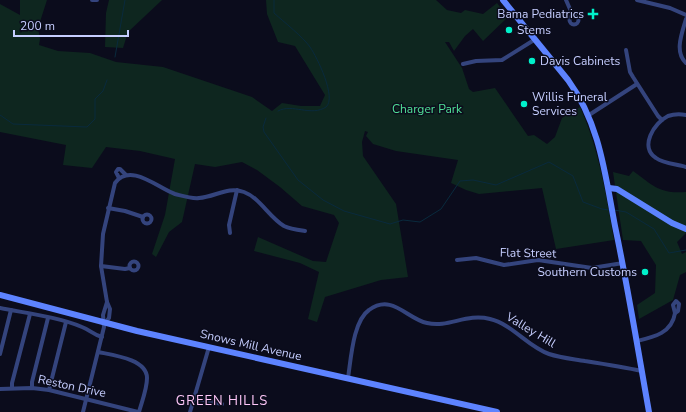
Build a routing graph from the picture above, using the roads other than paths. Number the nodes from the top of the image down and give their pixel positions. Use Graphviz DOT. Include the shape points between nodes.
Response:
graph roads {
  1 [pos="92,0"];
  2 [pos="97,0"];
  3 [pos="503,0"];
  4 [pos="566,0"];
  5 [pos="636,0"];
  6 [pos="686,15"];
  7 [pos="573,16"];
  8 [pos="686,19"];
  9 [pos="534,40"];
  10 [pos="626,50"];
  11 [pos="686,63"];
  12 [pos="463,64"];
  13 [pos="637,84"];
  14 [pos="589,115"];
  15 [pos="686,115"];
  16 [pos="662,120"];
  17 [pos="686,167"];
  18 [pos="126,175"];
  19 [pos="605,175"];
  20 [pos="119,178"];
  21 [pos="609,188"];
  22 [pos="617,189"];
  23 [pos="237,190"];
  24 [pos="108,208"];
  25 [pos="143,217"];
  26 [pos="686,229"];
  27 [pos="305,231"];
  28 [pos="230,233"];
  29 [pos="457,260"];
  30 [pos="623,263"];
  31 [pos="101,266"];
  32 [pos="130,268"];
  33 [pos="0,295"];
  34 [pos="0,308"];
  35 [pos="11,310"];
  36 [pos="675,313"];
  37 [pos="30,314"];
  38 [pos="48,318"];
  39 [pos="66,322"];
  40 [pos="105,323"];
  41 [pos="102,337"];
  42 [pos="637,341"];
  43 [pos="208,347"];
  44 [pos="98,352"];
  45 [pos="0,354"];
  46 [pos="642,370"];
  47 [pos="348,378"];
  48 [pos="12,388"];
  49 [pos="32,388"];
  50 [pos="0,389"];
  51 [pos="49,390"];
  52 [pos="86,398"];
  53 [pos="194,398"];
  54 [pos="222,404"];
  55 [pos="83,412"];
  56 [pos="139,412"];
  57 [pos="190,412"];
  58 [pos="497,412"];
  59 [pos="649,412"];
  1 -- 2 [label="street"];
  3 -- 9 [label="main road"];
  4 -- 7 [label="street"];
  5 -- 6 [label="street" via="670,8"];
  8 -- 11 [label="street" via="680,42 681,57"];
  9 -- 12 [label="street" via="502,60"];
  9 -- 14 [label="main road" via="576,92"];
  10 -- 13 [label="street" via="630,72"];
  13 -- 14 [label="street"];
  13 -- 16 [label="street"];
  14 -- 19 [label="main road"];
  15 -- 16 [label="street" via="675,114"];
  16 -- 17 [label="street" via="648,139 649,150 656,158"];
  18 -- 20 [label="street"];
  18 -- 20 [label="street" via="120,168 116,172"];
  18 -- 23 [label="street" via="144,178 176,194 194,198"];
  19 -- 21 [label="main road"];
  19 -- 22 [label="main road"];
  20 -- 24 [label="street" via="115,182"];
  21 -- 22 [label="main road"];
  21 -- 30 [label="main road"];
  22 -- 26 [label="main road"];
  23 -- 27 [label="street" via="253,197 283,225"];
  23 -- 28 [label="street" via="229,225"];
  24 -- 25 [label="street"];
  24 -- 31 [label="street"];
  29 -- 30 [label="street, Flat Street" via="476,258 504,265 538,260 592,268"];
  30 -- 42 [label="main road"];
  31 -- 32 [label="street"];
  31 -- 40 [label="street" via="110,309 109,318"];
  33 -- 40 [label="main road, Snows Mill Avenue"];
  34 -- 35 [label="street"];
  35 -- 37 [label="street"];
  35 -- 45 [label="street"];
  36 -- 42 [label="street" via="668,328 660,334"];
  37 -- 38 [label="street"];
  37 -- 48 [label="street"];
  38 -- 39 [label="street"];
  38 -- 49 [label="street"];
  39 -- 41 [label="street"];
  39 -- 51 [label="street"];
  40 -- 41 [label="street"];
  40 -- 43 [label="main road, Snows Mill Avenue"];
  41 -- 44 [label="street"];
  42 -- 46 [label="main road"];
  43 -- 47 [label="main road, Snows Mill Avenue"];
  43 -- 53 [label="street"];
  44 -- 52 [label="street"];
  44 -- 56 [label="street" via="136,362 146,371 147,380"];
  46 -- 47 [label="street, Valley Hill" via="549,354 491,319 473,317 446,324 434,324 423,322 394,306 382,305 369,310 360,319"];
  46 -- 59 [label="main road"];
  47 -- 58 [label="main road, Snows Mill Avenue"];
  48 -- 49 [label="street, Reston Drive"];
  48 -- 50 [label="street, Reston Drive"];
  49 -- 51 [label="street, Reston Drive"];
  51 -- 52 [label="street, Reston Drive"];
  52 -- 55 [label="street"];
  52 -- 56 [label="street, Reston Drive"];
  53 -- 54 [label="street"];
  53 -- 57 [label="street"];
}
